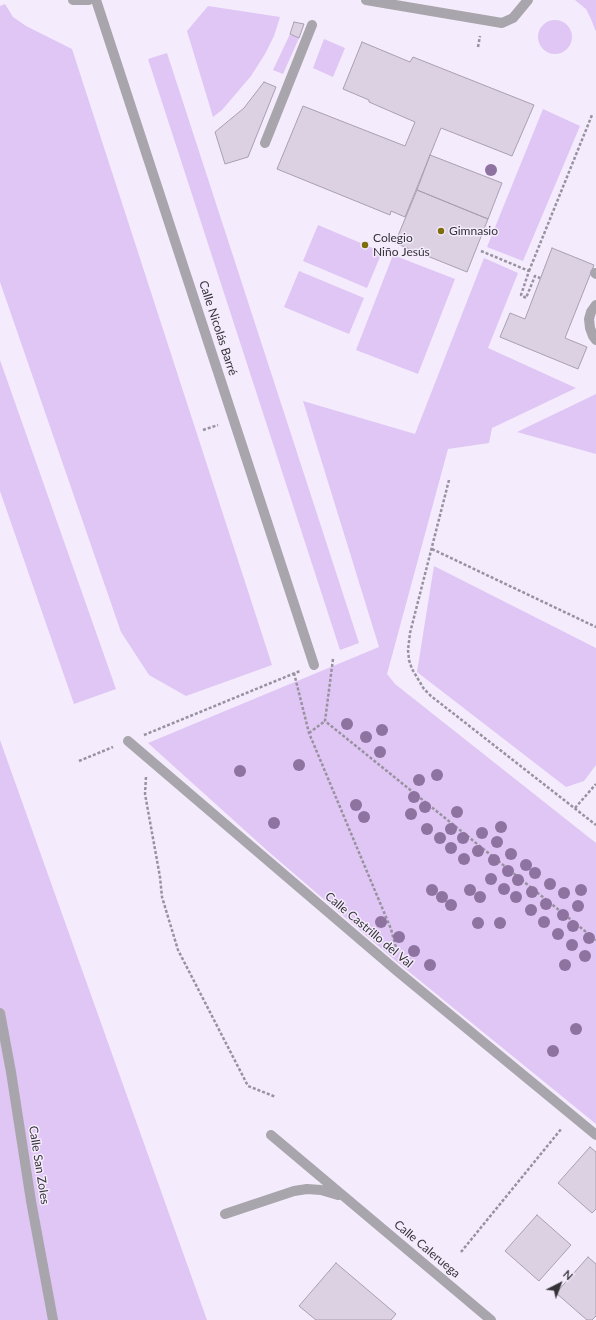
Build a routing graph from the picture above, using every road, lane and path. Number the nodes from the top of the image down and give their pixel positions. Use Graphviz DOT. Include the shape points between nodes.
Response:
graph roads {
  1 [pos="73,0"];
  2 [pos="89,0"];
  3 [pos="96,0"];
  4 [pos="366,0"];
  5 [pos="528,0"];
  6 [pos="312,25"];
  7 [pos="592,115"];
  8 [pos="264,143"];
  9 [pos="481,251"];
  10 [pos="529,271"];
  11 [pos="540,278"];
  12 [pos="596,305"];
  13 [pos="596,340"];
  14 [pos="450,480"];
  15 [pos="432,549"];
  16 [pos="596,627"];
  17 [pos="332,659"];
  18 [pos="314,666"];
  19 [pos="294,673"];
  20 [pos="325,721"];
  21 [pos="309,733"];
  22 [pos="128,741"];
  23 [pos="146,756"];
  24 [pos="79,761"];
  25 [pos="596,784"];
  26 [pos="575,808"];
  27 [pos="596,825"];
  28 [pos="596,940"];
  29 [pos="397,971"];
  30 [pos="0,1013"];
  31 [pos="276,1097"];
  32 [pos="573,1115"];
  33 [pos="271,1135"];
  34 [pos="596,1135"];
  35 [pos="346,1199"];
  36 [pos="225,1214"];
  37 [pos="461,1252"];
  38 [pos="54,1320"];
  39 [pos="491,1320"];
  1 -- 2 [label="street"];
  3 -- 18 [label="street, Calle Nicolás Barré"];
  4 -- 5 [label="street" via="502,23 513,18"];
  6 -- 8 [label="street"];
  7 -- 10 [label="path"];
  9 -- 10 [label="path"];
  10 -- 11 [label="path" via="521,295 526,298 535,276"];
  12 -- 13 [label="street" via="589,319"];
  14 -- 15 [label="path"];
  15 -- 16 [label="path"];
  15 -- 26 [label="path" via="408,650 409,660 418,680 431,696"];
  17 -- 20 [label="path"];
  18 -- 19 [label="path"];
  19 -- 21 [label="path"];
  19 -- 22 [label="path"];
  20 -- 21 [label="path"];
  20 -- 28 [label="path"];
  21 -- 29 [label="path" via="391,929"];
  22 -- 23 [label="street, Calle Castrillo del Val"];
  22 -- 24 [label="path"];
  23 -- 29 [label="street, Calle Castrillo del Val"];
  23 -- 31 [label="path" via="146,794 162,897 178,950 248,1086"];
  25 -- 26 [label="path"];
  26 -- 27 [label="path"];
  29 -- 32 [label="street, Calle Castrillo del Val"];
  30 -- 38 [label="street, Calle San Zoles" via="31,1201"];
  32 -- 34 [label="street, Calle Castrillo del Val"];
  32 -- 37 [label="path"];
  33 -- 35 [label="street, Calle Caleruega"];
  35 -- 36 [label="street, Calle Caleruega" via="334,1193 307,1189"];
  35 -- 39 [label="street, Calle Caleruega"];
}
